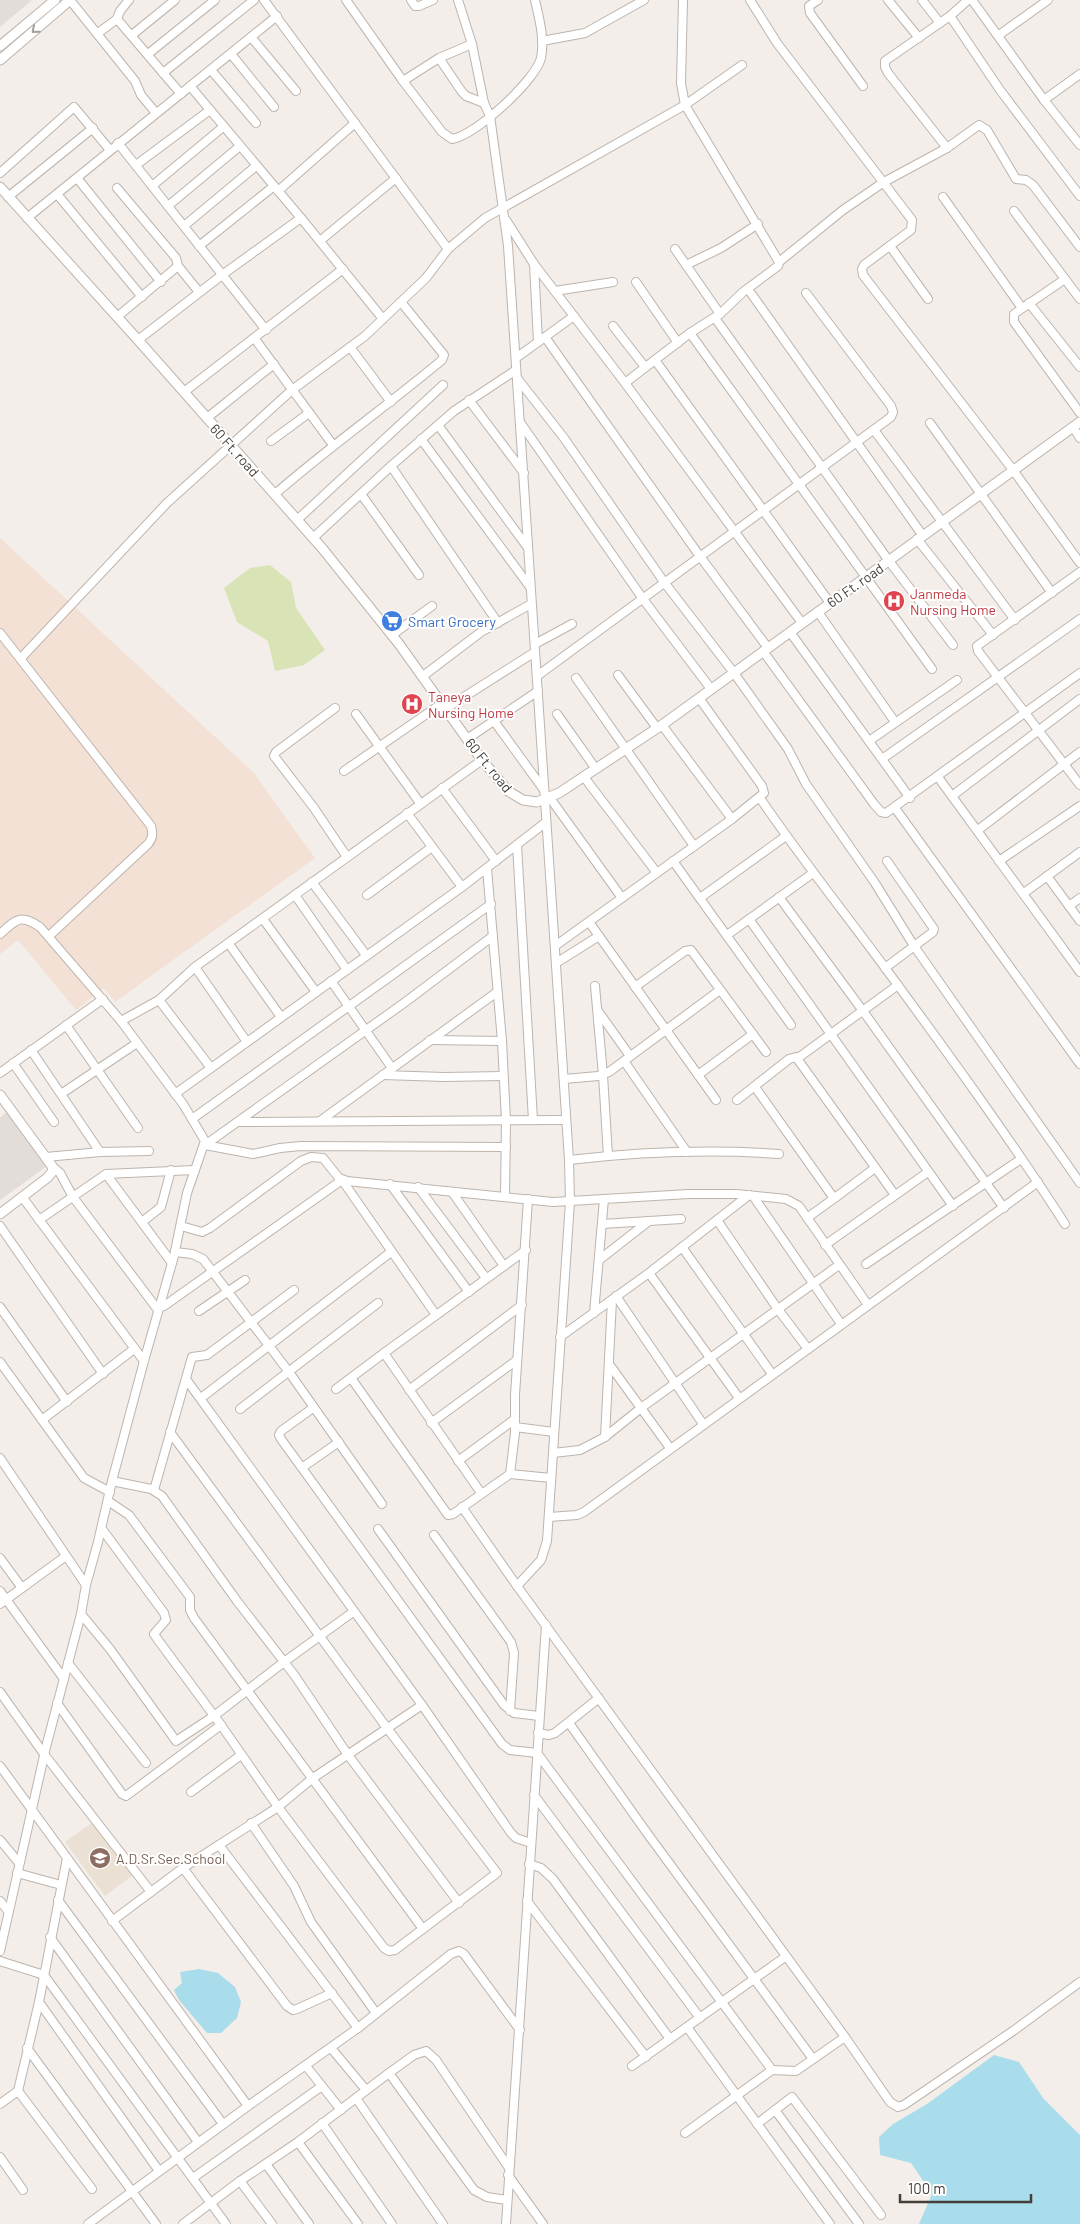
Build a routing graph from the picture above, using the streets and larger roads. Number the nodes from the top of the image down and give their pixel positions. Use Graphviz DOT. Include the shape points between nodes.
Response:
graph roads {
  1 [pos="55,0"];
  2 [pos="70,0"];
  3 [pos="130,0"];
  4 [pos="175,0"];
  5 [pos="215,0"];
  6 [pos="254,0"];
  7 [pos="264,0"];
  8 [pos="346,0"];
  9 [pos="410,0"];
  10 [pos="433,0"];
  11 [pos="458,0"];
  12 [pos="535,0"];
  13 [pos="644,0"];
  14 [pos="683,0"];
  15 [pos="750,0"];
  16 [pos="818,0"];
  17 [pos="888,0"];
  18 [pos="922,0"];
  19 [pos="968,0"];
  20 [pos="972,0"];
  21 [pos="1048,0"];
  22 [pos="277,16"];
  23 [pos="950,16"];
  24 [pos="117,18"];
  25 [pos="940,23"];
  26 [pos="98,33"];
  27 [pos="132,35"];
  28 [pos="999,35"];
  29 [pos="251,37"];
  30 [pos="919,38"];
  31 [pos="542,41"];
  32 [pos="472,44"];
  33 [pos="0,46"];
  34 [pos="148,54"];
  35 [pos="231,54"];
  36 [pos="440,58"];
  37 [pos="0,60"];
  38 [pos="742,65"];
  39 [pos="211,70"];
  40 [pos="163,73"];
  41 [pos="1080,74"];
  42 [pos="403,81"];
  43 [pos="190,86"];
  44 [pos="863,86"];
  45 [pos="296,91"];
  46 [pos="181,94"];
  47 [pos="1044,100"];
  48 [pos="484,103"];
  49 [pos="685,105"];
  50 [pos="274,107"];
  51 [pos="210,110"];
  52 [pos="156,113"];
  53 [pos="490,116"];
  54 [pos="256,123"];
  55 [pos="355,123"];
  56 [pos="223,127"];
  57 [pos="92,128"];
  58 [pos="118,143"];
  59 [pos="1080,145"];
  60 [pos="240,146"];
  61 [pos="947,148"];
  62 [pos="110,150"];
  63 [pos="136,165"];
  64 [pos="256,166"];
  65 [pos="0,173"];
  66 [pos="77,178"];
  67 [pos="396,178"];
  68 [pos="884,182"];
  69 [pos="152,186"];
  70 [pos="0,187"];
  71 [pos="116,188"];
  72 [pos="276,189"];
  73 [pos="57,194"];
  74 [pos="1080,196"];
  75 [pos="8,197"];
  76 [pos="943,197"];
  77 [pos="168,206"];
  78 [pos="502,208"];
  79 [pos="1014,211"];
  80 [pos="504,217"];
  81 [pos="27,218"];
  82 [pos="301,218"];
  83 [pos="758,224"];
  84 [pos="184,226"];
  85 [pos="321,240"];
  86 [pos="199,246"];
  87 [pos="890,246"];
  88 [pos="1080,247"];
  89 [pos="448,249"];
  90 [pos="675,249"];
  91 [pos="780,262"];
  92 [pos="534,264"];
  93 [pos="178,266"];
  94 [pos="686,266"];
  95 [pos="344,269"];
  96 [pos="222,275"];
  97 [pos="1064,279"];
  98 [pos="161,282"];
  99 [pos="613,282"];
  100 [pos="636,282"];
  101 [pos="748,289"];
  102 [pos="555,291"];
  103 [pos="199,292"];
  104 [pos="806,293"];
  105 [pos="142,297"];
  106 [pos="928,299"];
  107 [pos="1080,299"];
  108 [pos="401,302"];
  109 [pos="1026,306"];
  110 [pos="574,316"];
  111 [pos="717,316"];
  112 [pos="117,317"];
  113 [pos="383,319"];
  114 [pos="613,326"];
  115 [pos="266,330"];
  116 [pos="690,334"];
  117 [pos="255,339"];
  118 [pos="542,339"];
  119 [pos="138,340"];
  120 [pos="678,343"];
  121 [pos="350,347"];
  122 [pos="516,358"];
  123 [pos="655,360"];
  124 [pos="274,364"];
  125 [pos="645,367"];
  126 [pos="1080,367"];
  127 [pos="517,374"];
  128 [pos="625,383"];
  129 [pos="443,385"];
  130 [pos="292,390"];
  131 [pos="184,392"];
  132 [pos="468,400"];
  133 [pos="390,402"];
  134 [pos="309,412"];
  135 [pos="1080,413"];
  136 [pos="207,418"];
  137 [pos="520,422"];
  138 [pos="930,423"];
  139 [pos="438,424"];
  140 [pos="1076,425"];
  141 [pos="874,430"];
  142 [pos="1080,438"];
  143 [pos="421,439"];
  144 [pos="271,441"];
  145 [pos="856,442"];
  146 [pos="231,444"];
  147 [pos="333,445"];
  148 [pos="391,466"];
  149 [pos="822,467"];
  150 [pos="1013,470"];
  151 [pos="524,473"];
  152 [pos="798,484"];
  153 [pos="275,494"];
  154 [pos="361,494"];
  155 [pos="981,494"];
  156 [pos="762,509"];
  157 [pos="297,520"];
  158 [pos="942,521"];
  159 [pos="734,530"];
  160 [pos="313,538"];
  161 [pos="920,538"];
  162 [pos="528,548"];
  163 [pos="699,555"];
  164 [pos="889,562"];
  165 [pos="1080,563"];
  166 [pos="1080,572"];
  167 [pos="419,575"];
  168 [pos="866,578"];
  169 [pos="664,582"];
  170 [pos="530,588"];
  171 [pos="1052,593"];
  172 [pos="644,599"];
  173 [pos="830,603"];
  174 [pos="531,604"];
  175 [pos="432,606"];
  176 [pos="818,612"];
  177 [pos="1080,619"];
  178 [pos="1015,620"];
  179 [pos="498,623"];
  180 [pos="802,623"];
  181 [pos="572,624"];
  182 [pos="790,632"];
  183 [pos="0,633"];
  184 [pos="392,635"];
  185 [pos="993,635"];
  186 [pos="953,646"];
  187 [pos="535,648"];
  188 [pos="766,650"];
  189 [pos="21,658"];
  190 [pos="932,669"];
  191 [pos="734,673"];
  192 [pos="1080,673"];
  193 [pos="618,675"];
  194 [pos="423,676"];
  195 [pos="537,676"];
  196 [pos="999,676"];
  197 [pos="576,678"];
  198 [pos="957,680"];
  199 [pos="711,689"];
  200 [pos="538,691"];
  201 [pos="699,698"];
  202 [pos="1080,699"];
  203 [pos="443,706"];
  204 [pos="335,708"];
  205 [pos="1026,712"];
  206 [pos="356,714"];
  207 [pos="557,714"];
  208 [pos="494,721"];
  209 [pos="895,722"];
  210 [pos="659,727"];
  211 [pos="1040,730"];
  212 [pos="467,739"];
  213 [pos="869,741"];
  214 [pos="379,747"];
  215 [pos="625,749"];
  216 [pos="1080,752"];
  217 [pos="882,759"];
  218 [pos="482,760"];
  219 [pos="1064,764"];
  220 [pos="596,769"];
  221 [pos="344,771"];
  222 [pos="584,777"];
  223 [pos="938,777"];
  224 [pos="1080,785"];
  225 [pos="442,788"];
  226 [pos="546,796"];
  227 [pos="952,796"];
  228 [pos="760,798"];
  229 [pos="910,798"];
  230 [pos="420,803"];
  231 [pos="1080,806"];
  232 [pos="896,808"];
  233 [pos="407,813"];
  234 [pos="732,819"];
  235 [pos="545,823"];
  236 [pos="978,830"];
  237 [pos="786,836"];
  238 [pos="517,845"];
  239 [pos="694,846"];
  240 [pos="432,847"];
  241 [pos="1080,852"];
  242 [pos="347,857"];
  243 [pos="496,861"];
  244 [pos="673,861"];
  245 [pos="887,861"];
  246 [pos="999,861"];
  247 [pos="487,869"];
  248 [pos="656,873"];
  249 [pos="813,873"];
  250 [pos="1047,876"];
  251 [pos="312,882"];
  252 [pos="462,887"];
  253 [pos="1024,893"];
  254 [pos="295,895"];
  255 [pos="368,895"];
  256 [pos="779,897"];
  257 [pos="622,898"];
  258 [pos="700,898"];
  259 [pos="1080,898"];
  260 [pos="490,904"];
  261 [pos="1069,906"];
  262 [pos="263,919"];
  263 [pos="749,919"];
  264 [pos="1080,921"];
  265 [pos="589,922"];
  266 [pos="0,934"];
  267 [pos="727,935"];
  268 [pos="49,936"];
  269 [pos="493,936"];
  270 [pos="599,936"];
  271 [pos="229,944"];
  272 [pos="555,946"];
  273 [pos="914,946"];
  274 [pos="366,955"];
  275 [pos="556,963"];
  276 [pos="195,967"];
  277 [pos="885,968"];
  278 [pos="347,970"];
  279 [pos="1080,972"];
  280 [pos="331,982"];
  281 [pos="594,986"];
  282 [pos="898,986"];
  283 [pos="635,987"];
  284 [pos="720,990"];
  285 [pos="316,992"];
  286 [pos="497,992"];
  287 [pos="103,999"];
  288 [pos="159,1000"];
  289 [pos="348,1007"];
  290 [pos="598,1011"];
  291 [pos="863,1011"];
  292 [pos="282,1017"];
  293 [pos="121,1020"];
  294 [pos="66,1025"];
  295 [pos="791,1025"];
  296 [pos="666,1029"];
  297 [pos="365,1031"];
  298 [pos="753,1034"];
  299 [pos="830,1034"];
  300 [pos="430,1040"];
  301 [pos="502,1041"];
  302 [pos="247,1042"];
  303 [pos="137,1043"];
  304 [pos="31,1050"];
  305 [pos="766,1052"];
  306 [pos="798,1058"];
  307 [pos="627,1059"];
  308 [pos="13,1063"];
  309 [pos="1080,1064"];
  310 [pos="211,1068"];
  311 [pos="392,1068"];
  312 [pos="97,1070"];
  313 [pos="0,1073"];
  314 [pos="383,1075"];
  315 [pos="603,1075"];
  316 [pos="503,1076"];
  317 [pos="698,1076"];
  318 [pos="564,1079"];
  319 [pos="755,1086"];
  320 [pos="61,1094"];
  321 [pos="175,1094"];
  322 [pos="0,1095"];
  323 [pos="716,1100"];
  324 [pos="737,1100"];
  325 [pos="192,1119"];
  326 [pos="506,1120"];
  327 [pos="533,1120"];
  328 [pos="566,1120"];
  329 [pos="54,1122"];
  330 [pos="238,1122"];
  331 [pos="320,1122"];
  332 [pos="138,1128"];
  333 [pos="204,1145"];
  334 [pos="506,1147"];
  335 [pos="149,1151"];
  336 [pos="100,1152"];
  337 [pos="687,1152"];
  338 [pos="779,1154"];
  339 [pos="608,1156"];
  340 [pos="46,1158"];
  341 [pos="1021,1159"];
  342 [pos="569,1160"];
  343 [pos="52,1166"];
  344 [pos="875,1168"];
  345 [pos="171,1170"];
  346 [pos="194,1170"];
  347 [pos="928,1172"];
  348 [pos="106,1174"];
  349 [pos="342,1180"];
  350 [pos="1038,1182"];
  351 [pos="986,1183"];
  352 [pos="1080,1183"];
  353 [pos="390,1184"];
  354 [pos="418,1187"];
  355 [pos="452,1192"];
  356 [pos="895,1195"];
  357 [pos="505,1196"];
  358 [pos="751,1196"];
  359 [pos="73,1197"];
  360 [pos="23,1198"];
  361 [pos="836,1198"];
  362 [pos="528,1199"];
  363 [pos="604,1199"];
  364 [pos="570,1202"];
  365 [pos="953,1206"];
  366 [pos="1004,1208"];
  367 [pos="0,1214"];
  368 [pos="807,1218"];
  369 [pos="681,1219"];
  370 [pos="39,1220"];
  371 [pos="717,1220"];
  372 [pos="649,1221"];
  373 [pos="142,1222"];
  374 [pos="602,1224"];
  375 [pos="1065,1224"];
  376 [pos="0,1226"];
  377 [pos="180,1226"];
  378 [pos="825,1245"];
  379 [pos="682,1247"];
  380 [pos="526,1250"];
  381 [pos="175,1252"];
  382 [pos="391,1252"];
  383 [pos="599,1260"];
  384 [pos="172,1263"];
  385 [pos="866,1264"];
  386 [pos="839,1265"];
  387 [pos="504,1266"];
  388 [pos="212,1272"];
  389 [pos="649,1273"];
  390 [pos="486,1278"];
  391 [pos="245,1280"];
  392 [pos="811,1283"];
  393 [pos="294,1290"];
  394 [pos="227,1292"];
  395 [pos="469,1292"];
  396 [pos="614,1298"];
  397 [pos="378,1304"];
  398 [pos="522,1305"];
  399 [pos="868,1305"];
  400 [pos="0,1307"];
  401 [pos="161,1308"];
  402 [pos="777,1308"];
  403 [pos="199,1311"];
  404 [pos="594,1313"];
  405 [pos="436,1315"];
  406 [pos="252,1324"];
  407 [pos="841,1324"];
  408 [pos="743,1333"];
  409 [pos="560,1337"];
  410 [pos="269,1346"];
  411 [pos="134,1349"];
  412 [pos="808,1349"];
  413 [pos="384,1353"];
  414 [pos="710,1358"];
  415 [pos="144,1360"];
  416 [pos="517,1360"];
  417 [pos="0,1362"];
  418 [pos="609,1364"];
  419 [pos="289,1372"];
  420 [pos="103,1374"];
  421 [pos="772,1374"];
  422 [pos="351,1378"];
  423 [pos="186,1379"];
  424 [pos="675,1384"];
  425 [pos="336,1388"];
  426 [pos="408,1390"];
  427 [pos="201,1398"];
  428 [pos="739,1398"];
  429 [pos="67,1402"];
  430 [pos="313,1408"];
  431 [pos="641,1408"];
  432 [pos="240,1409"];
  433 [pos="42,1420"];
  434 [pos="431,1423"];
  435 [pos="515,1423"];
  436 [pos="703,1424"];
  437 [pos="170,1432"];
  438 [pos="554,1432"];
  439 [pos="605,1437"];
  440 [pos="338,1442"];
  441 [pos="670,1448"];
  442 [pos="553,1453"];
  443 [pos="0,1458"];
  444 [pos="458,1461"];
  445 [pos="303,1468"];
  446 [pos="510,1474"];
  447 [pos="551,1478"];
  448 [pos="112,1481"];
  449 [pos="154,1490"];
  450 [pos="110,1492"];
  451 [pos="481,1493"];
  452 [pos="108,1501"];
  453 [pos="382,1504"];
  454 [pos="462,1507"];
  455 [pos="549,1517"];
  456 [pos="378,1529"];
  457 [pos="102,1530"];
  458 [pos="434,1535"];
  459 [pos="66,1556"];
  460 [pos="0,1558"];
  461 [pos="86,1584"];
  462 [pos="517,1586"];
  463 [pos="22,1588"];
  464 [pos="0,1591"];
  465 [pos="3,1602"];
  466 [pos="353,1612"];
  467 [pos="81,1614"];
  468 [pos="546,1625"];
  469 [pos="320,1636"];
  470 [pos="284,1662"];
  471 [pos="68,1663"];
  472 [pos="64,1679"];
  473 [pos="247,1691"];
  474 [pos="0,1692"];
  475 [pos="599,1698"];
  476 [pos="57,1703"];
  477 [pos="422,1705"];
  478 [pos="510,1711"];
  479 [pos="214,1716"];
  480 [pos="540,1716"];
  481 [pos="569,1723"];
  482 [pos="221,1725"];
  483 [pos="387,1728"];
  484 [pos="538,1733"];
  485 [pos="537,1753"];
  486 [pos="44,1754"];
  487 [pos="241,1755"];
  488 [pos="348,1755"];
  489 [pos="146,1762"];
  490 [pos="0,1766"];
  491 [pos="313,1778"];
  492 [pos="191,1792"];
  493 [pos="534,1796"];
  494 [pos="278,1807"];
  495 [pos="32,1809"];
  496 [pos="251,1823"];
  497 [pos="0,1840"];
  498 [pos="531,1843"];
  499 [pos="219,1844"];
  500 [pos="67,1858"];
  501 [pos="19,1863"];
  502 [pos="529,1864"];
  503 [pos="184,1868"];
  504 [pos="16,1873"];
  505 [pos="61,1885"];
  506 [pos="151,1892"];
  507 [pos="58,1900"];
  508 [pos="0,1901"];
  509 [pos="527,1901"];
  510 [pos="459,1904"];
  511 [pos="8,1911"];
  512 [pos="112,1921"];
  513 [pos="423,1930"];
  514 [pos="50,1937"];
  515 [pos="0,1951"];
  516 [pos="785,1957"];
  517 [pos="0,1961"];
  518 [pos="44,1976"];
  519 [pos="754,1979"];
  520 [pos="1080,1982"];
  521 [pos="332,1992"];
  522 [pos="39,2002"];
  523 [pos="722,2002"];
  524 [pos="376,2013"];
  525 [pos="700,2018"];
  526 [pos="687,2027"];
  527 [pos="358,2028"];
  528 [pos="520,2030"];
  529 [pos="845,2036"];
  530 [pos="670,2039"];
  531 [pos="27,2048"];
  532 [pos="331,2048"];
  533 [pos="646,2057"];
  534 [pos="813,2059"];
  535 [pos="306,2066"];
  536 [pos="632,2066"];
  537 [pos="772,2070"];
  538 [pos="389,2072"];
  539 [pos="322,2086"];
  540 [pos="366,2090"];
  541 [pos="18,2091"];
  542 [pos="736,2095"];
  543 [pos="356,2098"];
  544 [pos="0,2104"];
  545 [pos="248,2106"];
  546 [pos="341,2110"];
  547 [pos="775,2110"];
  548 [pos="322,2123"];
  549 [pos="223,2124"];
  550 [pos="757,2124"];
  551 [pos="686,2133"];
  552 [pos="198,2142"];
  553 [pos="298,2142"];
  554 [pos="0,2157"];
  555 [pos="178,2158"];
  556 [pos="266,2164"];
  557 [pos="159,2171"];
  558 [pos="508,2172"];
  559 [pos="192,2178"];
  560 [pos="240,2181"];
  561 [pos="92,2189"];
  562 [pos="23,2190"];
  563 [pos="133,2192"];
  564 [pos="506,2200"];
  565 [pos="212,2204"];
  566 [pos="880,2215"];
  567 [pos="88,2224"];
  568 [pos="156,2224"];
  569 [pos="183,2224"];
  570 [pos="226,2224"];
  571 [pos="272,2224"];
  572 [pos="309,2224"];
  573 [pos="358,2224"];
  574 [pos="392,2224"];
  575 [pos="443,2224"];
  576 [pos="506,2224"];
  577 [pos="543,2224"];
  578 [pos="830,2224"];
  579 [pos="859,2224"];
  1 -- 33 [label="street"];
  2 -- 26 [label="street"];
  2 -- 37 [label="street, one-way"];
  3 -- 24 [label="street"];
  4 -- 27 [label="street"];
  5 -- 34 [label="street"];
  6 -- 40 [label="street"];
  7 -- 22 [label="street"];
  8 -- 42 [label="street"];
  9 -- 10 [label="street" via="415,6"];
  11 -- 32 [label="street"];
  12 -- 31 [label="street"];
  13 -- 31 [label="street" via="585,34"];
  14 -- 49 [label="street" via="681,83"];
  15 -- 68 [label="street" via="777,43"];
  16 -- 44 [label="street" via="809,6 810,13"];
  17 -- 30 [label="street"];
  18 -- 25 [label="street"];
  19 -- 23 [label="street"];
  20 -- 28 [label="street"];
  21 -- 28 [label="street"];
  22 -- 29 [label="street"];
  22 -- 55 [label="street"];
  23 -- 25 [label="street"];
  23 -- 74 [label="street" via="1000,90"];
  24 -- 26 [label="street"];
  24 -- 27 [label="street"];
  25 -- 30 [label="street"];
  26 -- 52 [label="street"];
  27 -- 34 [label="street"];
  28 -- 47 [label="street"];
  29 -- 35 [label="street"];
  29 -- 45 [label="street"];
  30 -- 61 [label="street" via="885,61 885,67"];
  31 -- 53 [label="street" via="541,56 534,74"];
  32 -- 36 [label="street"];
  32 -- 48 [label="street"];
  34 -- 40 [label="street"];
  35 -- 39 [label="street"];
  35 -- 50 [label="street"];
  36 -- 42 [label="street"];
  36 -- 48 [label="street" via="462,92"];
  38 -- 49 [label="street"];
  39 -- 43 [label="street"];
  39 -- 54 [label="street"];
  40 -- 46 [label="street"];
  41 -- 47 [label="street"];
  42 -- 53 [label="street" via="442,132 452,139 472,132"];
  43 -- 46 [label="street"];
  43 -- 51 [label="street"];
  46 -- 52 [label="street"];
  47 -- 59 [label="street"];
  48 -- 53 [label="street"];
  49 -- 78 [label="street"];
  49 -- 83 [label="street"];
  51 -- 56 [label="street"];
  51 -- 63 [label="street"];
  52 -- 58 [label="street"];
  53 -- 78 [label="street"];
  55 -- 67 [label="street"];
  55 -- 72 [label="street"];
  56 -- 60 [label="street"];
  56 -- 69 [label="street"];
  57 -- 62 [label="street"];
  57 -- 65 [label="street" via="76,108 71,108"];
  57 -- 75 [label="street"];
  58 -- 62 [label="street"];
  58 -- 63 [label="street"];
  60 -- 64 [label="street"];
  60 -- 77 [label="street"];
  61 -- 68 [label="street"];
  61 -- 88 [label="street" via="974,128 984,127 1016,179 1033,185"];
  62 -- 66 [label="street"];
  63 -- 69 [label="street"];
  64 -- 72 [label="street"];
  64 -- 84 [label="street"];
  66 -- 73 [label="street"];
  66 -- 98 [label="street"];
  67 -- 85 [label="street"];
  67 -- 89 [label="street"];
  68 -- 87 [label="street" via="913,225"];
  68 -- 91 [label="street" via="843,210"];
  69 -- 77 [label="street"];
  70 -- 75 [label="street, 60 Ft. road"];
  71 -- 93 [label="street" via="176,258"];
  72 -- 82 [label="street"];
  72 -- 86 [label="street"];
  73 -- 81 [label="street"];
  73 -- 105 [label="street"];
  75 -- 81 [label="street, 60 Ft. road"];
  76 -- 109 [label="street"];
  77 -- 84 [label="street"];
  78 -- 80 [label="street"];
  78 -- 89 [label="street"];
  79 -- 97 [label="street"];
  80 -- 92 [label="street"];
  80 -- 122 [label="street"];
  81 -- 112 [label="street, 60 Ft. road"];
  82 -- 85 [label="street"];
  82 -- 96 [label="street"];
  83 -- 91 [label="street"];
  83 -- 94 [label="street"];
  84 -- 86 [label="street"];
  85 -- 95 [label="street"];
  86 -- 96 [label="street"];
  87 -- 106 [label="street"];
  87 -- 150 [label="street" via="864,265 863,275"];
  89 -- 108 [label="street" via="426,278"];
  90 -- 94 [label="street"];
  91 -- 101 [label="street"];
  92 -- 102 [label="street"];
  92 -- 118 [label="street"];
  93 -- 98 [label="street"];
  93 -- 103 [label="street"];
  94 -- 111 [label="street"];
  95 -- 113 [label="street"];
  95 -- 115 [label="street"];
  96 -- 103 [label="street"];
  96 -- 115 [label="street"];
  97 -- 107 [label="street"];
  97 -- 109 [label="street"];
  98 -- 105 [label="street"];
  99 -- 102 [label="street"];
  100 -- 120 [label="street"];
  101 -- 111 [label="street"];
  101 -- 145 [label="street"];
  102 -- 110 [label="street"];
  103 -- 119 [label="street"];
  104 -- 141 [label="street" via="891,406 891,417"];
  105 -- 112 [label="street"];
  108 -- 113 [label="street"];
  108 -- 133 [label="street" via="444,357"];
  109 -- 126 [label="street"];
  109 -- 135 [label="street" via="1014,314 1014,322"];
  110 -- 118 [label="street"];
  110 -- 128 [label="street"];
  111 -- 116 [label="street"];
  111 -- 149 [label="street"];
  112 -- 119 [label="street, 60 Ft. road"];
  113 -- 121 [label="street"];
  114 -- 125 [label="street"];
  115 -- 117 [label="street"];
  116 -- 120 [label="street"];
  116 -- 152 [label="street"];
  117 -- 124 [label="street"];
  117 -- 131 [label="street"];
  118 -- 122 [label="street"];
  118 -- 163 [label="street"];
  119 -- 131 [label="street, 60 Ft. road"];
  120 -- 123 [label="street"];
  121 -- 130 [label="street"];
  121 -- 133 [label="street"];
  122 -- 127 [label="street"];
  123 -- 125 [label="street"];
  123 -- 156 [label="street"];
  124 -- 130 [label="street"];
  124 -- 136 [label="street"];
  125 -- 128 [label="street"];
  127 -- 132 [label="street"];
  127 -- 137 [label="street"];
  127 -- 169 [label="street"];
  128 -- 159 [label="street"];
  129 -- 157 [label="street"];
  130 -- 134 [label="street"];
  130 -- 146 [label="street"];
  131 -- 136 [label="street, 60 Ft. road"];
  132 -- 139 [label="street"];
  132 -- 151 [label="street"];
  133 -- 147 [label="street"];
  134 -- 144 [label="street"];
  134 -- 147 [label="street"];
  136 -- 146 [label="street, 60 Ft. road"];
  137 -- 151 [label="street"];
  137 -- 172 [label="street"];
  138 -- 155 [label="street"];
  139 -- 143 [label="street"];
  139 -- 162 [label="street"];
  140 -- 142 [label="street"];
  140 -- 150 [label="street, 60 Ft. road"];
  141 -- 145 [label="street"];
  141 -- 158 [label="street"];
  143 -- 148 [label="street"];
  143 -- 170 [label="street"];
  145 -- 149 [label="street"];
  145 -- 161 [label="street"];
  146 -- 153 [label="street, 60 Ft. road"];
  146 -- 189 [label="street" via="159,511"];
  147 -- 153 [label="street"];
  148 -- 154 [label="street"];
  148 -- 179 [label="street"];
  149 -- 152 [label="street"];
  149 -- 164 [label="street"];
  150 -- 155 [label="street, 60 Ft. road"];
  150 -- 165 [label="street"];
  151 -- 162 [label="street"];
  152 -- 156 [label="street"];
  152 -- 168 [label="street"];
  153 -- 157 [label="street, 60 Ft. road"];
  154 -- 160 [label="street"];
  154 -- 167 [label="street"];
  155 -- 158 [label="street, 60 Ft. road"];
  155 -- 171 [label="street"];
  156 -- 159 [label="street"];
  156 -- 173 [label="street"];
  157 -- 160 [label="street, 60 Ft. road"];
  158 -- 161 [label="street, 60 Ft. road"];
  158 -- 178 [label="street"];
  159 -- 163 [label="street"];
  159 -- 180 [label="street"];
  160 -- 184 [label="street, 60 Ft. road"];
  161 -- 164 [label="street, 60 Ft. road"];
  161 -- 185 [label="street"];
  162 -- 170 [label="street"];
  163 -- 169 [label="street"];
  163 -- 188 [label="street"];
  164 -- 168 [label="street, 60 Ft. road"];
  164 -- 186 [label="street"];
  166 -- 171 [label="street"];
  168 -- 173 [label="street, 60 Ft. road"];
  168 -- 190 [label="street"];
  169 -- 172 [label="street"];
  169 -- 191 [label="street"];
  170 -- 174 [label="street"];
  171 -- 178 [label="street"];
  172 -- 195 [label="street"];
  172 -- 199 [label="street"];
  173 -- 176 [label="street, 60 Ft. road"];
  174 -- 179 [label="street"];
  174 -- 187 [label="street"];
  175 -- 184 [label="street"];
  176 -- 180 [label="street, 60 Ft. road"];
  176 -- 209 [label="street"];
  177 -- 196 [label="street"];
  178 -- 185 [label="street"];
  179 -- 194 [label="street"];
  180 -- 182 [label="street, 60 Ft. road"];
  181 -- 187 [label="street"];
  182 -- 188 [label="street, 60 Ft. road"];
  182 -- 213 [label="street"];
  183 -- 189 [label="street"];
  184 -- 194 [label="street, 60 Ft. road"];
  185 -- 196 [label="street" via="977,646"];
  187 -- 195 [label="street"];
  187 -- 203 [label="street"];
  188 -- 191 [label="street, 60 Ft. road"];
  188 -- 232 [label="street" via="881,812 886,814"];
  189 -- 268 [label="street" via="151,826 153,833 148,844"];
  191 -- 199 [label="street, 60 Ft. road"];
  191 -- 273 [label="street" via="788,749 806,784"];
  192 -- 205 [label="street"];
  193 -- 210 [label="street"];
  194 -- 203 [label="street, 60 Ft. road"];
  195 -- 200 [label="street"];
  196 -- 205 [label="street"];
  196 -- 217 [label="street"];
  197 -- 215 [label="street"];
  198 -- 209 [label="street"];
  199 -- 201 [label="street, 60 Ft. road"];
  200 -- 208 [label="street"];
  200 -- 226 [label="street"];
  201 -- 210 [label="street, 60 Ft. road"];
  201 -- 228 [label="street" via="762,786 764,793"];
  202 -- 211 [label="street"];
  203 -- 212 [label="street, 60 Ft. road"];
  203 -- 214 [label="street"];
  204 -- 242 [label="street" via="274,756"];
  205 -- 211 [label="street"];
  205 -- 223 [label="street"];
  206 -- 214 [label="street"];
  207 -- 220 [label="street"];
  208 -- 212 [label="street"];
  208 -- 226 [label="street"];
  209 -- 213 [label="street"];
  210 -- 215 [label="street, 60 Ft. road"];
  210 -- 234 [label="street"];
  211 -- 219 [label="street"];
  211 -- 227 [label="street"];
  212 -- 218 [label="street, 60 Ft. road"];
  213 -- 217 [label="street"];
  214 -- 221 [label="street"];
  214 -- 230 [label="street"];
  215 -- 220 [label="street, 60 Ft. road"];
  215 -- 239 [label="street"];
  216 -- 219 [label="street"];
  217 -- 229 [label="street"];
  218 -- 225 [label="street"];
  218 -- 226 [label="street, 60 Ft. road" via="515,796 530,802"];
  219 -- 224 [label="street"];
  219 -- 236 [label="street"];
  220 -- 222 [label="street, 60 Ft. road"];
  222 -- 226 [label="street, 60 Ft. road"];
  222 -- 248 [label="street"];
  223 -- 227 [label="street"];
  223 -- 229 [label="street"];
  225 -- 230 [label="street"];
  225 -- 243 [label="street"];
  226 -- 235 [label="street"];
  226 -- 257 [label="street"];
  227 -- 236 [label="street"];
  228 -- 234 [label="street"];
  228 -- 237 [label="street"];
  229 -- 232 [label="street"];
  230 -- 233 [label="street"];
  231 -- 246 [label="street"];
  232 -- 309 [label="street"];
  233 -- 240 [label="street"];
  233 -- 242 [label="street"];
  234 -- 239 [label="street"];
  235 -- 238 [label="street"];
  235 -- 272 [label="street"];
  236 -- 246 [label="street"];
  237 -- 249 [label="street"];
  237 -- 258 [label="street"];
  238 -- 243 [label="street"];
  238 -- 327 [label="street"];
  239 -- 244 [label="street"];
  240 -- 252 [label="street"];
  240 -- 255 [label="street"];
  241 -- 250 [label="street"];
  242 -- 251 [label="street"];
  243 -- 247 [label="street"];
  244 -- 248 [label="street"];
  244 -- 258 [label="street"];
  245 -- 273 [label="street" via="934,929"];
  246 -- 253 [label="street"];
  247 -- 252 [label="street"];
  247 -- 260 [label="street"];
  248 -- 257 [label="street"];
  249 -- 256 [label="street"];
  249 -- 277 [label="street"];
  250 -- 253 [label="street"];
  250 -- 261 [label="street"];
  251 -- 254 [label="street"];
  251 -- 274 [label="street"];
  252 -- 274 [label="street"];
  253 -- 279 [label="street"];
  254 -- 262 [label="street"];
  254 -- 278 [label="street"];
  256 -- 263 [label="street"];
  256 -- 291 [label="street"];
  257 -- 265 [label="street"];
  258 -- 267 [label="street"];
  259 -- 261 [label="street"];
  260 -- 269 [label="street"];
  260 -- 289 [label="street"];
  261 -- 264 [label="street"];
  262 -- 271 [label="street"];
  262 -- 285 [label="street"];
  263 -- 267 [label="street"];
  263 -- 299 [label="street"];
  265 -- 270 [label="street"];
  265 -- 272 [label="street"];
  266 -- 268 [label="street" via="15,921 25,918"];
  267 -- 295 [label="street"];
  268 -- 287 [label="street"];
  269 -- 286 [label="street"];
  269 -- 297 [label="street"];
  270 -- 275 [label="street"];
  270 -- 283 [label="street"];
  271 -- 276 [label="street"];
  271 -- 292 [label="street"];
  272 -- 275 [label="street"];
  273 -- 277 [label="street"];
  273 -- 352 [label="street"];
  274 -- 278 [label="street"];
  275 -- 318 [label="street"];
  276 -- 288 [label="street"];
  276 -- 302 [label="street"];
  277 -- 282 [label="street"];
  278 -- 280 [label="street"];
  280 -- 285 [label="street"];
  280 -- 289 [label="street"];
  281 -- 290 [label="street"];
  282 -- 291 [label="street"];
  282 -- 341 [label="street"];
  283 -- 284 [label="street" via="688,950 693,952"];
  283 -- 296 [label="street"];
  284 -- 296 [label="street"];
  284 -- 298 [label="street"];
  285 -- 292 [label="street"];
  286 -- 300 [label="street"];
  286 -- 301 [label="street"];
  287 -- 293 [label="street"];
  287 -- 294 [label="street"];
  288 -- 293 [label="street"];
  288 -- 310 [label="street"];
  289 -- 297 [label="street"];
  289 -- 325 [label="street"];
  290 -- 307 [label="street"];
  290 -- 315 [label="street"];
  291 -- 299 [label="street"];
  291 -- 351 [label="street"];
  292 -- 302 [label="street"];
  293 -- 303 [label="street"];
  294 -- 304 [label="street"];
  294 -- 312 [label="street"];
  296 -- 307 [label="street"];
  296 -- 317 [label="street"];
  297 -- 311 [label="street"];
  297 -- 330 [label="street"];
  298 -- 305 [label="street"];
  298 -- 317 [label="street"];
  299 -- 306 [label="street"];
  299 -- 347 [label="street"];
  300 -- 301 [label="street"];
  300 -- 311 [label="street"];
  301 -- 316 [label="street"];
  302 -- 310 [label="street"];
  303 -- 312 [label="street"];
  303 -- 321 [label="street"];
  304 -- 308 [label="street"];
  304 -- 320 [label="street"];
  306 -- 319 [label="street" via="789,1058"];
  306 -- 344 [label="street"];
  307 -- 315 [label="street"];
  307 -- 337 [label="street"];
  308 -- 313 [label="street"];
  308 -- 329 [label="street"];
  310 -- 321 [label="street"];
  311 -- 314 [label="street"];
  312 -- 320 [label="street"];
  312 -- 332 [label="street"];
  314 -- 316 [label="street"];
  314 -- 331 [label="street"];
  315 -- 318 [label="street"];
  315 -- 339 [label="street"];
  316 -- 326 [label="street"];
  317 -- 323 [label="street"];
  318 -- 328 [label="street"];
  319 -- 324 [label="street"];
  319 -- 361 [label="street"];
  320 -- 336 [label="street"];
  321 -- 325 [label="street"];
  322 -- 340 [label="street"];
  325 -- 333 [label="street" via="204,1138"];
  326 -- 327 [label="street"];
  326 -- 331 [label="street"];
  326 -- 334 [label="street"];
  327 -- 328 [label="street"];
  328 -- 342 [label="street"];
  330 -- 331 [label="street"];
  330 -- 333 [label="street"];
  333 -- 334 [label="street" via="253,1154 301,1146"];
  333 -- 346 [label="street"];
  334 -- 357 [label="street"];
  335 -- 336 [label="street"];
  336 -- 340 [label="street"];
  337 -- 338 [label="street"];
  337 -- 339 [label="street"];
  339 -- 342 [label="street"];
  340 -- 343 [label="street"];
  341 -- 350 [label="street"];
  341 -- 351 [label="street"];
  342 -- 364 [label="street"];
  343 -- 359 [label="street" via="63,1177"];
  343 -- 360 [label="street" via="51,1175"];
  344 -- 356 [label="street"];
  344 -- 361 [label="street"];
  345 -- 346 [label="street"];
  345 -- 348 [label="street"];
  345 -- 373 [label="street" via="161,1206"];
  346 -- 377 [label="street"];
  347 -- 356 [label="street"];
  347 -- 365 [label="street"];
  348 -- 359 [label="street"];
  348 -- 373 [label="street"];
  349 -- 353 [label="street"];
  349 -- 377 [label="street" via="323,1158 308,1157 210,1228 202,1232"];
  349 -- 382 [label="street"];
  349 -- 388 [label="street"];
  350 -- 366 [label="street"];
  350 -- 375 [label="street"];
  351 -- 365 [label="street"];
  351 -- 366 [label="street"];
  353 -- 354 [label="street"];
  353 -- 395 [label="street"];
  354 -- 355 [label="street"];
  354 -- 390 [label="street"];
  355 -- 357 [label="street"];
  355 -- 387 [label="street"];
  356 -- 378 [label="street"];
  357 -- 362 [label="street"];
  358 -- 363 [label="street" via="689,1194"];
  358 -- 368 [label="street" via="791,1200"];
  358 -- 371 [label="street"];
  358 -- 392 [label="street"];
  359 -- 370 [label="street"];
  359 -- 401 [label="street"];
  360 -- 367 [label="street"];
  360 -- 370 [label="street"];
  361 -- 368 [label="street"];
  362 -- 364 [label="street"];
  362 -- 380 [label="street"];
  363 -- 364 [label="street"];
  363 -- 374 [label="street"];
  364 -- 409 [label="street"];
  365 -- 385 [label="street"];
  366 -- 399 [label="street"];
  368 -- 378 [label="street"];
  369 -- 372 [label="street"];
  370 -- 411 [label="street"];
  371 -- 379 [label="street"];
  371 -- 402 [label="street"];
  372 -- 374 [label="street"];
  372 -- 383 [label="street"];
  373 -- 384 [label="street"];
  374 -- 383 [label="street"];
  376 -- 420 [label="street"];
  377 -- 381 [label="street"];
  378 -- 386 [label="street"];
  379 -- 389 [label="street"];
  379 -- 408 [label="street"];
  380 -- 387 [label="street"];
  380 -- 398 [label="street"];
  381 -- 384 [label="street"];
  381 -- 388 [label="street" via="200,1257"];
  382 -- 405 [label="street"];
  382 -- 410 [label="street"];
  383 -- 404 [label="street"];
  384 -- 401 [label="street"];
  386 -- 392 [label="street"];
  386 -- 399 [label="street"];
  387 -- 390 [label="street"];
  388 -- 394 [label="street"];
  388 -- 401 [label="street"];
  389 -- 396 [label="street"];
  389 -- 414 [label="street"];
  390 -- 395 [label="street"];
  391 -- 394 [label="street"];
  392 -- 402 [label="street"];
  392 -- 407 [label="street"];
  393 -- 406 [label="street"];
  394 -- 403 [label="street"];
  394 -- 406 [label="street"];
  395 -- 405 [label="street"];
  396 -- 404 [label="street"];
  396 -- 418 [label="street"];
  396 -- 424 [label="street"];
  397 -- 419 [label="street"];
  398 -- 416 [label="street"];
  398 -- 426 [label="street"];
  399 -- 407 [label="street"];
  400 -- 429 [label="street"];
  401 -- 415 [label="street"];
  402 -- 408 [label="street"];
  402 -- 412 [label="street"];
  404 -- 409 [label="street"];
  405 -- 413 [label="street"];
  406 -- 410 [label="street"];
  406 -- 423 [label="street" via="205,1357 192,1357"];
  407 -- 412 [label="street"];
  408 -- 414 [label="street"];
  408 -- 421 [label="street"];
  409 -- 438 [label="street"];
  410 -- 419 [label="street"];
  410 -- 427 [label="street"];
  411 -- 415 [label="street"];
  411 -- 420 [label="street"];
  412 -- 421 [label="street"];
  413 -- 422 [label="street"];
  413 -- 426 [label="street"];
  414 -- 424 [label="street"];
  414 -- 428 [label="street"];
  415 -- 448 [label="street"];
  416 -- 434 [label="street"];
  416 -- 435 [label="street"];
  417 -- 433 [label="street"];
  418 -- 431 [label="street"];
  418 -- 439 [label="street"];
  419 -- 430 [label="street"];
  419 -- 432 [label="street"];
  420 -- 429 [label="street"];
  421 -- 428 [label="street"];
  422 -- 425 [label="street"];
  422 -- 454 [label="street" via="446,1514 453,1514"];
  423 -- 427 [label="street"];
  423 -- 437 [label="street"];
  424 -- 431 [label="street"];
  424 -- 436 [label="street"];
  426 -- 434 [label="street"];
  427 -- 466 [label="street"];
  428 -- 436 [label="street"];
  429 -- 433 [label="street"];
  430 -- 440 [label="street"];
  430 -- 445 [label="street" via="280,1432"];
  431 -- 439 [label="street"];
  431 -- 441 [label="street"];
  433 -- 450 [label="street" via="84,1478"];
  434 -- 444 [label="street"];
  435 -- 438 [label="street"];
  435 -- 444 [label="street"];
  435 -- 446 [label="street"];
  436 -- 441 [label="street"];
  437 -- 449 [label="street"];
  437 -- 469 [label="street"];
  438 -- 442 [label="street"];
  439 -- 442 [label="street" via="580,1450"];
  440 -- 445 [label="street"];
  440 -- 453 [label="street"];
  441 -- 455 [label="street" via="584,1512"];
  442 -- 447 [label="street"];
  443 -- 459 [label="street"];
  444 -- 451 [label="street"];
  445 -- 485 [label="street" via="502,1744 510,1750"];
  446 -- 447 [label="street"];
  446 -- 451 [label="street"];
  447 -- 455 [label="street"];
  448 -- 449 [label="street"];
  448 -- 450 [label="street"];
  449 -- 470 [label="street" via="162,1496"];
  450 -- 452 [label="street"];
  451 -- 454 [label="street"];
  452 -- 457 [label="street"];
  452 -- 473 [label="street" via="129,1515 190,1597 194,1618"];
  454 -- 462 [label="street"];
  455 -- 462 [label="street" via="541,1560"];
  456 -- 478 [label="street"];
  457 -- 461 [label="street"];
  457 -- 479 [label="street" via="164,1613 166,1620 155,1631 156,1636"];
  458 -- 478 [label="street" via="510,1642 514,1653"];
  459 -- 461 [label="street"];
  459 -- 463 [label="street"];
  460 -- 463 [label="street"];
  461 -- 467 [label="street"];
  462 -- 468 [label="street"];
  463 -- 465 [label="street"];
  464 -- 465 [label="street"];
  465 -- 472 [label="street"];
  466 -- 469 [label="street"];
  466 -- 477 [label="street"];
  467 -- 471 [label="street"];
  467 -- 479 [label="street" via="176,1741"];
  468 -- 475 [label="street"];
  468 -- 480 [label="street"];
  469 -- 470 [label="street"];
  469 -- 483 [label="street"];
  470 -- 473 [label="street"];
  470 -- 488 [label="street"];
  471 -- 472 [label="street"];
  471 -- 489 [label="street"];
  472 -- 476 [label="street"];
  473 -- 479 [label="street"];
  473 -- 491 [label="street"];
  474 -- 486 [label="street"];
  475 -- 481 [label="street"];
  475 -- 516 [label="street"];
  476 -- 482 [label="street" via="126,1796"];
  476 -- 486 [label="street"];
  477 -- 483 [label="street"];
  477 -- 498 [label="street" via="511,1833"];
  478 -- 480 [label="street"];
  479 -- 482 [label="street"];
  480 -- 484 [label="street"];
  481 -- 484 [label="street" via="552,1734"];
  481 -- 519 [label="street"];
  482 -- 487 [label="street"];
  483 -- 488 [label="street"];
  483 -- 510 [label="street" via="497,1873"];
  484 -- 485 [label="street"];
  485 -- 493 [label="street"];
  485 -- 523 [label="street"];
  486 -- 495 [label="street"];
  486 -- 506 [label="street"];
  487 -- 492 [label="street"];
  487 -- 494 [label="street"];
  488 -- 491 [label="street"];
  488 -- 510 [label="street"];
  490 -- 495 [label="street"];
  491 -- 494 [label="street"];
  491 -- 513 [label="street"];
  493 -- 498 [label="street"];
  493 -- 525 [label="street"];
  494 -- 496 [label="street"];
  494 -- 513 [label="street" via="384,1948 395,1950"];
  495 -- 500 [label="street"];
  495 -- 501 [label="street"];
  496 -- 499 [label="street"];
  496 -- 524 [label="street" via="294,1886 311,1922"];
  497 -- 501 [label="street"];
  498 -- 502 [label="street"];
  499 -- 503 [label="street"];
  499 -- 521 [label="street"];
  500 -- 505 [label="street"];
  500 -- 512 [label="street"];
  501 -- 504 [label="street"];
  502 -- 509 [label="street"];
  502 -- 530 [label="street" via="541,1868 553,1879"];
  503 -- 506 [label="street"];
  503 -- 521 [label="street" via="287,2006 297,2009"];
  504 -- 505 [label="street"];
  504 -- 511 [label="street"];
  505 -- 507 [label="street"];
  506 -- 512 [label="street"];
  507 -- 514 [label="street"];
  507 -- 549 [label="street"];
  508 -- 511 [label="street"];
  509 -- 528 [label="street"];
  509 -- 533 [label="street"];
  510 -- 513 [label="street"];
  511 -- 515 [label="street"];
  512 -- 545 [label="street"];
  514 -- 518 [label="street"];
  514 -- 552 [label="street"];
  516 -- 519 [label="street"];
  516 -- 529 [label="street"];
  517 -- 518 [label="street"];
  518 -- 522 [label="street"];
  518 -- 555 [label="street"];
  519 -- 523 [label="street"];
  519 -- 534 [label="street"];
  520 -- 529 [label="street" via="898,2107 890,2102"];
  521 -- 527 [label="street"];
  522 -- 531 [label="street"];
  522 -- 557 [label="street"];
  523 -- 525 [label="street"];
  523 -- 537 [label="street"];
  524 -- 527 [label="street"];
  524 -- 528 [label="street" via="440,1961 459,1952 464,1954"];
  525 -- 526 [label="street"];
  526 -- 530 [label="street"];
  526 -- 542 [label="street"];
  527 -- 532 [label="street"];
  528 -- 558 [label="street"];
  529 -- 534 [label="street"];
  530 -- 533 [label="street"];
  531 -- 541 [label="street"];
  531 -- 563 [label="street"];
  532 -- 535 [label="street"];
  532 -- 540 [label="street"];
  533 -- 536 [label="street"];
  534 -- 537 [label="street" via="796,2071"];
  535 -- 539 [label="street"];
  535 -- 545 [label="street"];
  537 -- 542 [label="street"];
  538 -- 540 [label="street"];
  538 -- 558 [label="street" via="420,2053 426,2051 431,2055"];
  538 -- 564 [label="street" via="474,2190 487,2197"];
  539 -- 546 [label="street"];
  539 -- 559 [label="street"];
  540 -- 543 [label="street"];
  541 -- 544 [label="street"];
  541 -- 561 [label="street"];
  542 -- 550 [label="street"];
  542 -- 551 [label="street"];
  543 -- 546 [label="street"];
  543 -- 575 [label="street"];
  545 -- 549 [label="street"];
  546 -- 548 [label="street"];
  547 -- 550 [label="street"];
  547 -- 566 [label="street" via="792,2097"];
  547 -- 579 [label="street"];
  548 -- 553 [label="street"];
  548 -- 574 [label="street"];
  549 -- 552 [label="street"];
  550 -- 578 [label="street"];
  552 -- 555 [label="street"];
  553 -- 556 [label="street"];
  553 -- 573 [label="street"];
  554 -- 562 [label="street"];
  555 -- 557 [label="street"];
  555 -- 559 [label="street"];
  556 -- 560 [label="street"];
  556 -- 572 [label="street"];
  557 -- 563 [label="street"];
  558 -- 564 [label="street"];
  558 -- 577 [label="street"];
  559 -- 565 [label="street"];
  560 -- 565 [label="street"];
  560 -- 571 [label="street"];
  563 -- 567 [label="street"];
  563 -- 568 [label="street"];
  564 -- 576 [label="street"];
  565 -- 569 [label="street"];
  565 -- 570 [label="street"];
}
